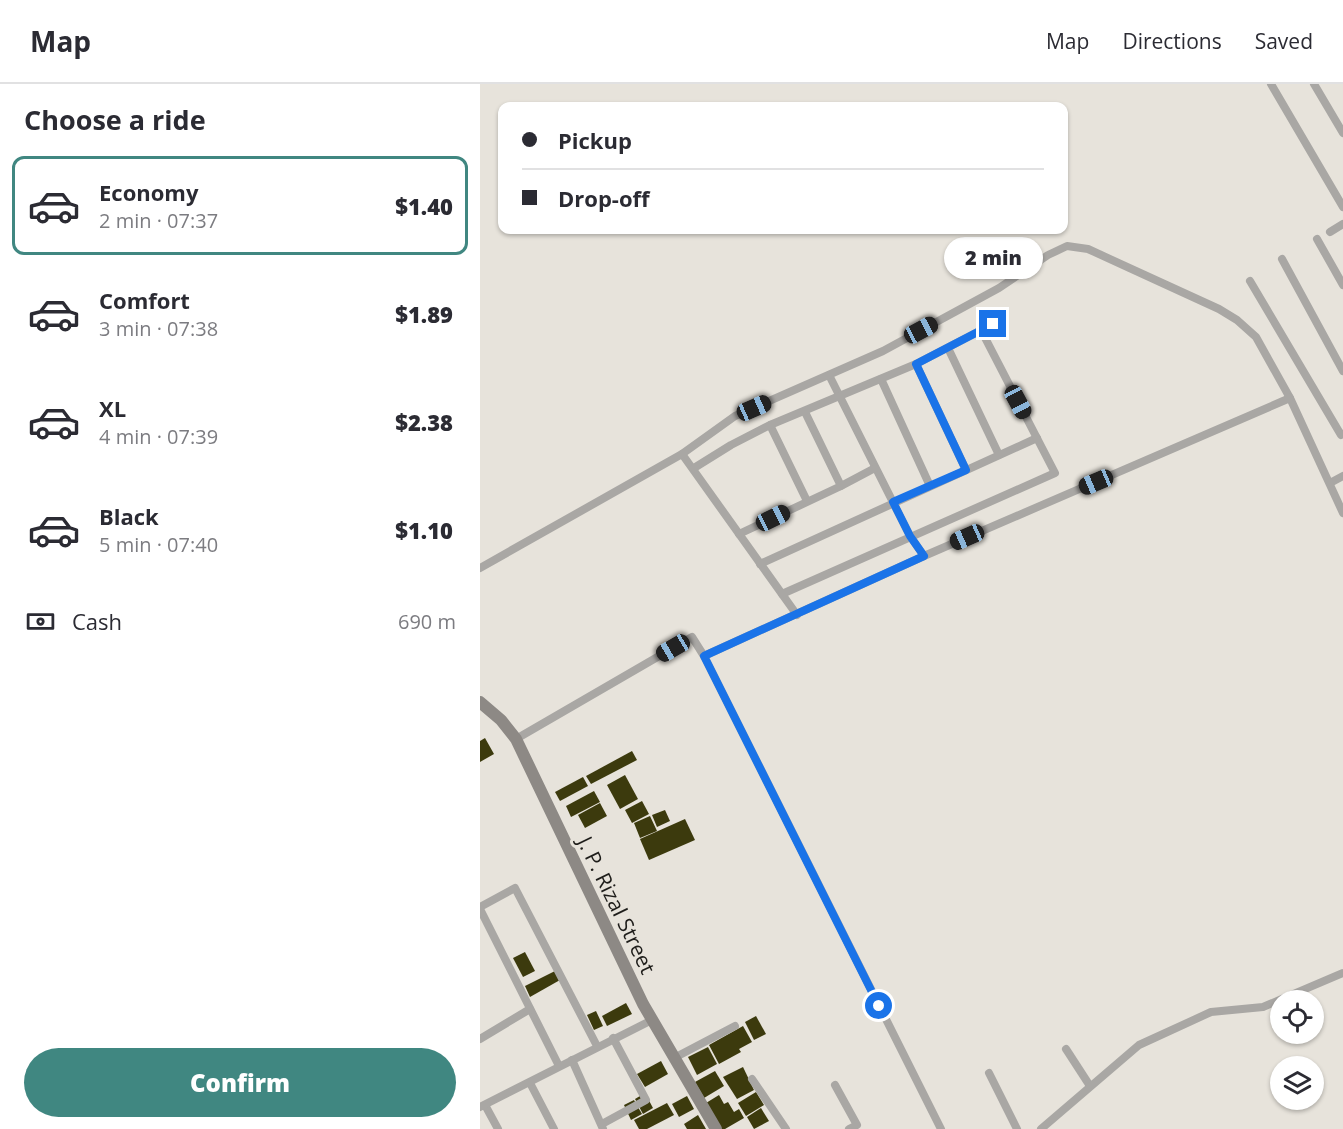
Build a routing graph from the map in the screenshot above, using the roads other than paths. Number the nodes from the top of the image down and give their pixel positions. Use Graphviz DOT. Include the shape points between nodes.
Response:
graph roads {
  1 [pos="1271,84"];
  2 [pos="1314,84"];
  3 [pos="1343,133"];
  4 [pos="1343,207"];
  5 [pos="1343,224"];
  6 [pos="1330,232"];
  7 [pos="1317,239"];
  8 [pos="1282,259"];
  9 [pos="1250,281"];
  10 [pos="1343,285"];
  11 [pos="993,324"];
  12 [pos="981,330"];
  13 [pos="948,348"];
  14 [pos="916,364"];
  15 [pos="1343,371"];
  16 [pos="829,375"];
  17 [pos="881,379"];
  18 [pos="840,396"];
  19 [pos="1290,398"];
  20 [pos="805,412"];
  21 [pos="770,425"];
  22 [pos="1343,434"];
  23 [pos="1037,438"];
  24 [pos="682,454"];
  25 [pos="999,455"];
  26 [pos="694,468"];
  27 [pos="875,468"];
  28 [pos="966,470"];
  29 [pos="1343,476"];
  30 [pos="1330,483"];
  31 [pos="841,486"];
  32 [pos="930,486"];
  33 [pos="807,501"];
  34 [pos="893,502"];
  35 [pos="1343,513"];
  36 [pos="739,534"];
  37 [pos="910,536"];
  38 [pos="924,556"];
  39 [pos="760,564"];
  40 [pos="480,568"];
  41 [pos="782,594"];
  42 [pos="797,615"];
  43 [pos="704,656"];
  44 [pos="480,702"];
  45 [pos="516,739"];
  46 [pos="480,908"];
  47 [pos="1343,973"];
  48 [pos="530,1009"];
  49 [pos="652,1020"];
  50 [pos="735,1026"];
  51 [pos="614,1038"];
  52 [pos="480,1039"];
  53 [pos="597,1046"];
  54 [pos="1066,1050"];
  55 [pos="674,1058"];
  56 [pos="572,1060"];
  57 [pos="559,1066"];
  58 [pos="989,1073"];
  59 [pos="752,1078"];
  60 [pos="530,1083"];
  61 [pos="835,1085"];
  62 [pos="1090,1086"];
  63 [pos="483,1106"];
  64 [pos="603,1127"];
  65 [pos="498,1129"];
  66 [pos="554,1129"];
  67 [pos="716,1129"];
  68 [pos="786,1129"];
  69 [pos="849,1129"];
  70 [pos="941,1129"];
  71 [pos="1017,1129"];
  72 [pos="1041,1129"];
  1 -- 4 [label="street"];
  2 -- 3 [label="street"];
  5 -- 6 [label="street"];
  7 -- 10 [label="street"];
  8 -- 15 [label="street"];
  9 -- 22 [label="street"];
  11 -- 12 [label="street"];
  12 -- 13 [label="street"];
  12 -- 23 [label="street"];
  13 -- 14 [label="street"];
  13 -- 25 [label="street"];
  14 -- 17 [label="street"];
  14 -- 28 [label="street"];
  16 -- 18 [label="street"];
  16 -- 19 [label="street" via="883,351 1067,246 1088,249 1237,320 1256,337"];
  16 -- 24 [label="street" via="735,416"];
  17 -- 18 [label="street"];
  17 -- 32 [label="street"];
  18 -- 20 [label="street"];
  18 -- 27 [label="street"];
  19 -- 30 [label="street"];
  19 -- 38 [label="street"];
  20 -- 21 [label="street"];
  20 -- 31 [label="street"];
  21 -- 26 [label="street"];
  21 -- 33 [label="street"];
  23 -- 25 [label="street"];
  23 -- 37 [label="street" via="1055,473"];
  24 -- 26 [label="street"];
  24 -- 40 [label="street"];
  25 -- 28 [label="street"];
  26 -- 36 [label="street"];
  27 -- 31 [label="street"];
  27 -- 34 [label="street"];
  28 -- 32 [label="street"];
  29 -- 30 [label="street"];
  30 -- 35 [label="street"];
  31 -- 33 [label="street"];
  32 -- 34 [label="street"];
  33 -- 36 [label="street"];
  34 -- 37 [label="street"];
  34 -- 39 [label="street"];
  36 -- 39 [label="street"];
  37 -- 38 [label="street"];
  37 -- 41 [label="street"];
  38 -- 42 [label="street"];
  39 -- 41 [label="street"];
  41 -- 42 [label="street"];
  42 -- 43 [label="street"];
  43 -- 45 [label="street" via="692,637"];
  43 -- 70 [label="street"];
  44 -- 45 [label="main road, J. P. Rizal Street"];
  45 -- 49 [label="main road, J. P. Rizal Street"];
  46 -- 48 [label="street"];
  46 -- 53 [label="street" via="515,888"];
  47 -- 62 [label="street" via="1263,1007 1211,1012 1139,1045"];
  48 -- 52 [label="street"];
  48 -- 57 [label="street"];
  49 -- 51 [label="street"];
  49 -- 55 [label="main road, J. P. Rizal Street"];
  50 -- 55 [label="street"];
  51 -- 53 [label="street"];
  51 -- 64 [label="street" via="646,1100"];
  53 -- 56 [label="street"];
  54 -- 62 [label="street"];
  55 -- 67 [label="main road, J. P. Rizal Street"];
  56 -- 57 [label="street"];
  56 -- 64 [label="street"];
  57 -- 60 [label="street"];
  58 -- 71 [label="street"];
  59 -- 68 [label="street"];
  60 -- 63 [label="street"];
  60 -- 66 [label="street"];
  61 -- 69 [label="street" via="857,1125"];
  62 -- 72 [label="street"];
  63 -- 65 [label="street"];
}
